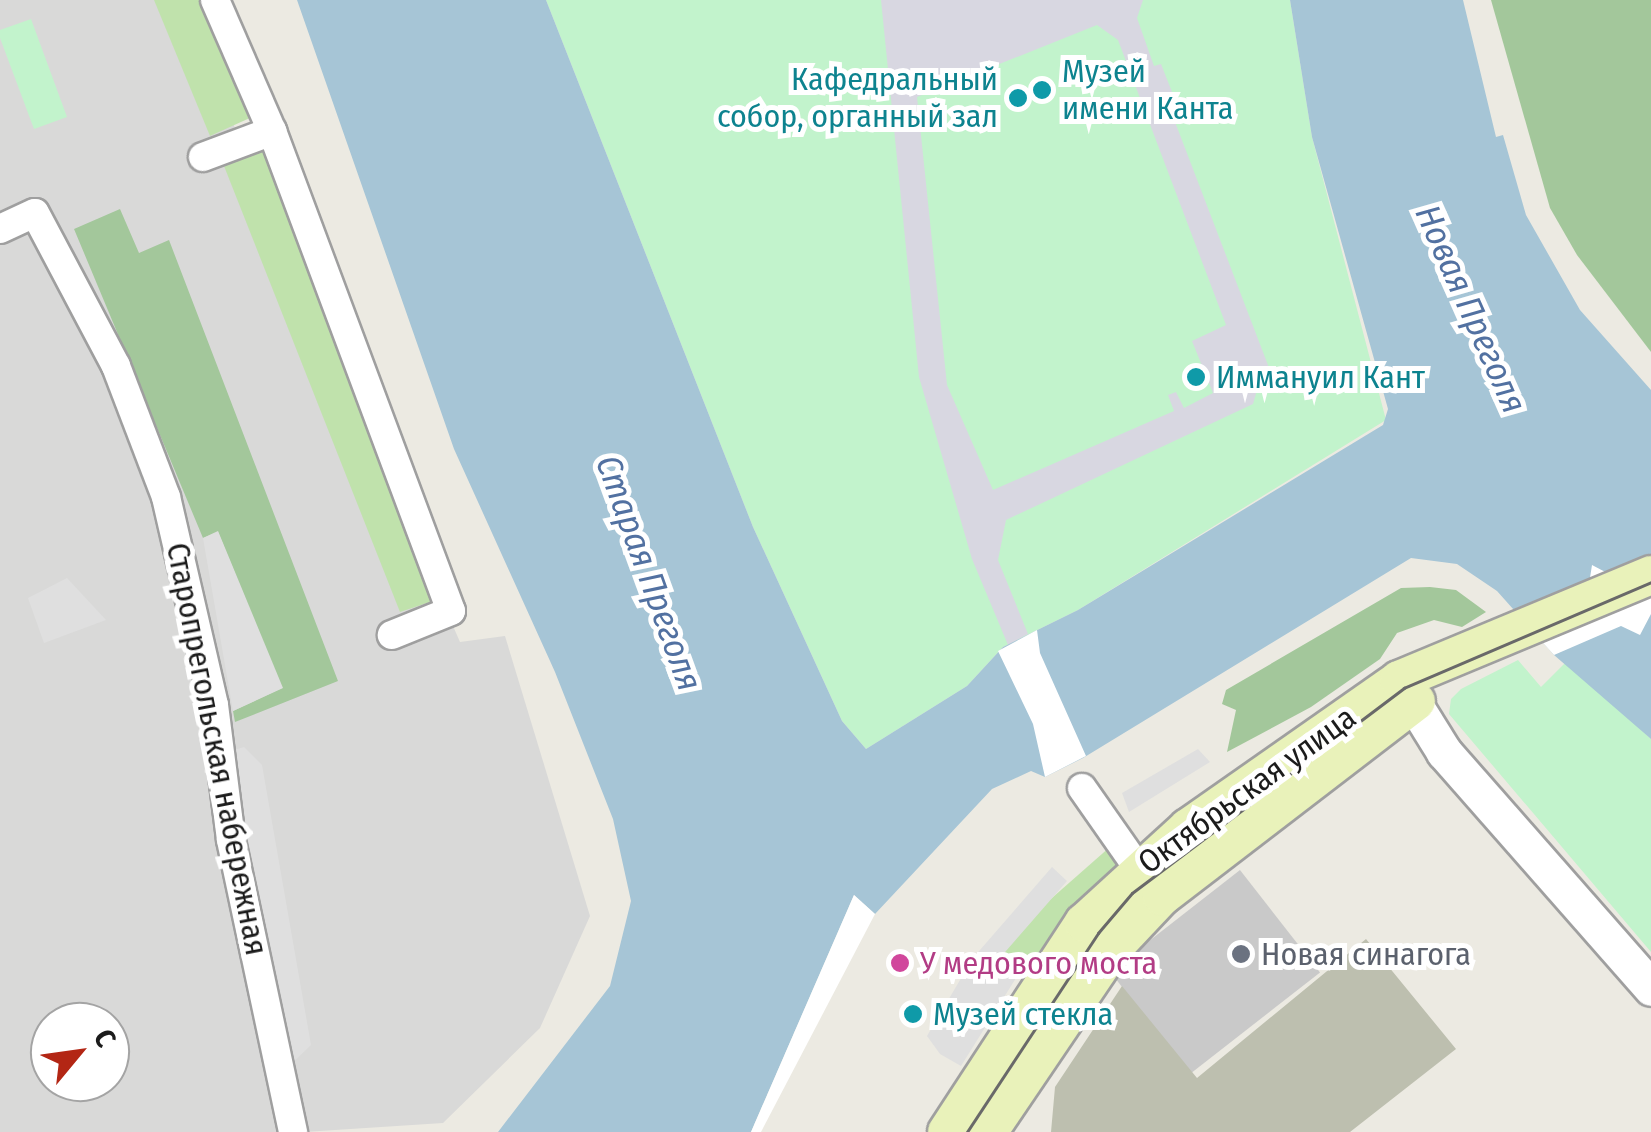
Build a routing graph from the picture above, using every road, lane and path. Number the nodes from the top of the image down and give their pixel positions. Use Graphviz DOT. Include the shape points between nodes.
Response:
graph roads {
  1 [pos="215,0"];
  2 [pos="272,131"];
  3 [pos="203,157"];
  4 [pos="0,229"];
  5 [pos="1651,575"];
  6 [pos="1651,595"];
  7 [pos="1535,634"];
  8 [pos="392,635"];
  9 [pos="1406,691"];
  10 [pos="1082,788"];
  11 [pos="1138,868"];
  12 [pos="1651,988"];
  13 [pos="293,1132"];
  14 [pos="947,1132"];
  15 [pos="988,1132"];
  1 -- 2 [label="street"];
  2 -- 3 [label="street"];
  2 -- 8 [label="street" via="452,611"];
  4 -- 13 [label="street, Старопрегольская набережная" via="36,213 116,366 179,539 214,705 230,840"];
  5 -- 7 [label="main road, Октябрьская улица"];
  6 -- 7 [label="main road, Октябрьская улица"];
  7 -- 9 [label="main road, Октябрьская улица"];
  9 -- 11 [label="main road, Октябрьская улица"];
  9 -- 12 [label="street" via="1444,752"];
  9 -- 15 [label="main road, Октябрьская улица" via="1162,896 1112,949"];
  10 -- 11 [label="street"];
  11 -- 14 [label="main road, Октябрьская улица" via="1084,923"];
}
